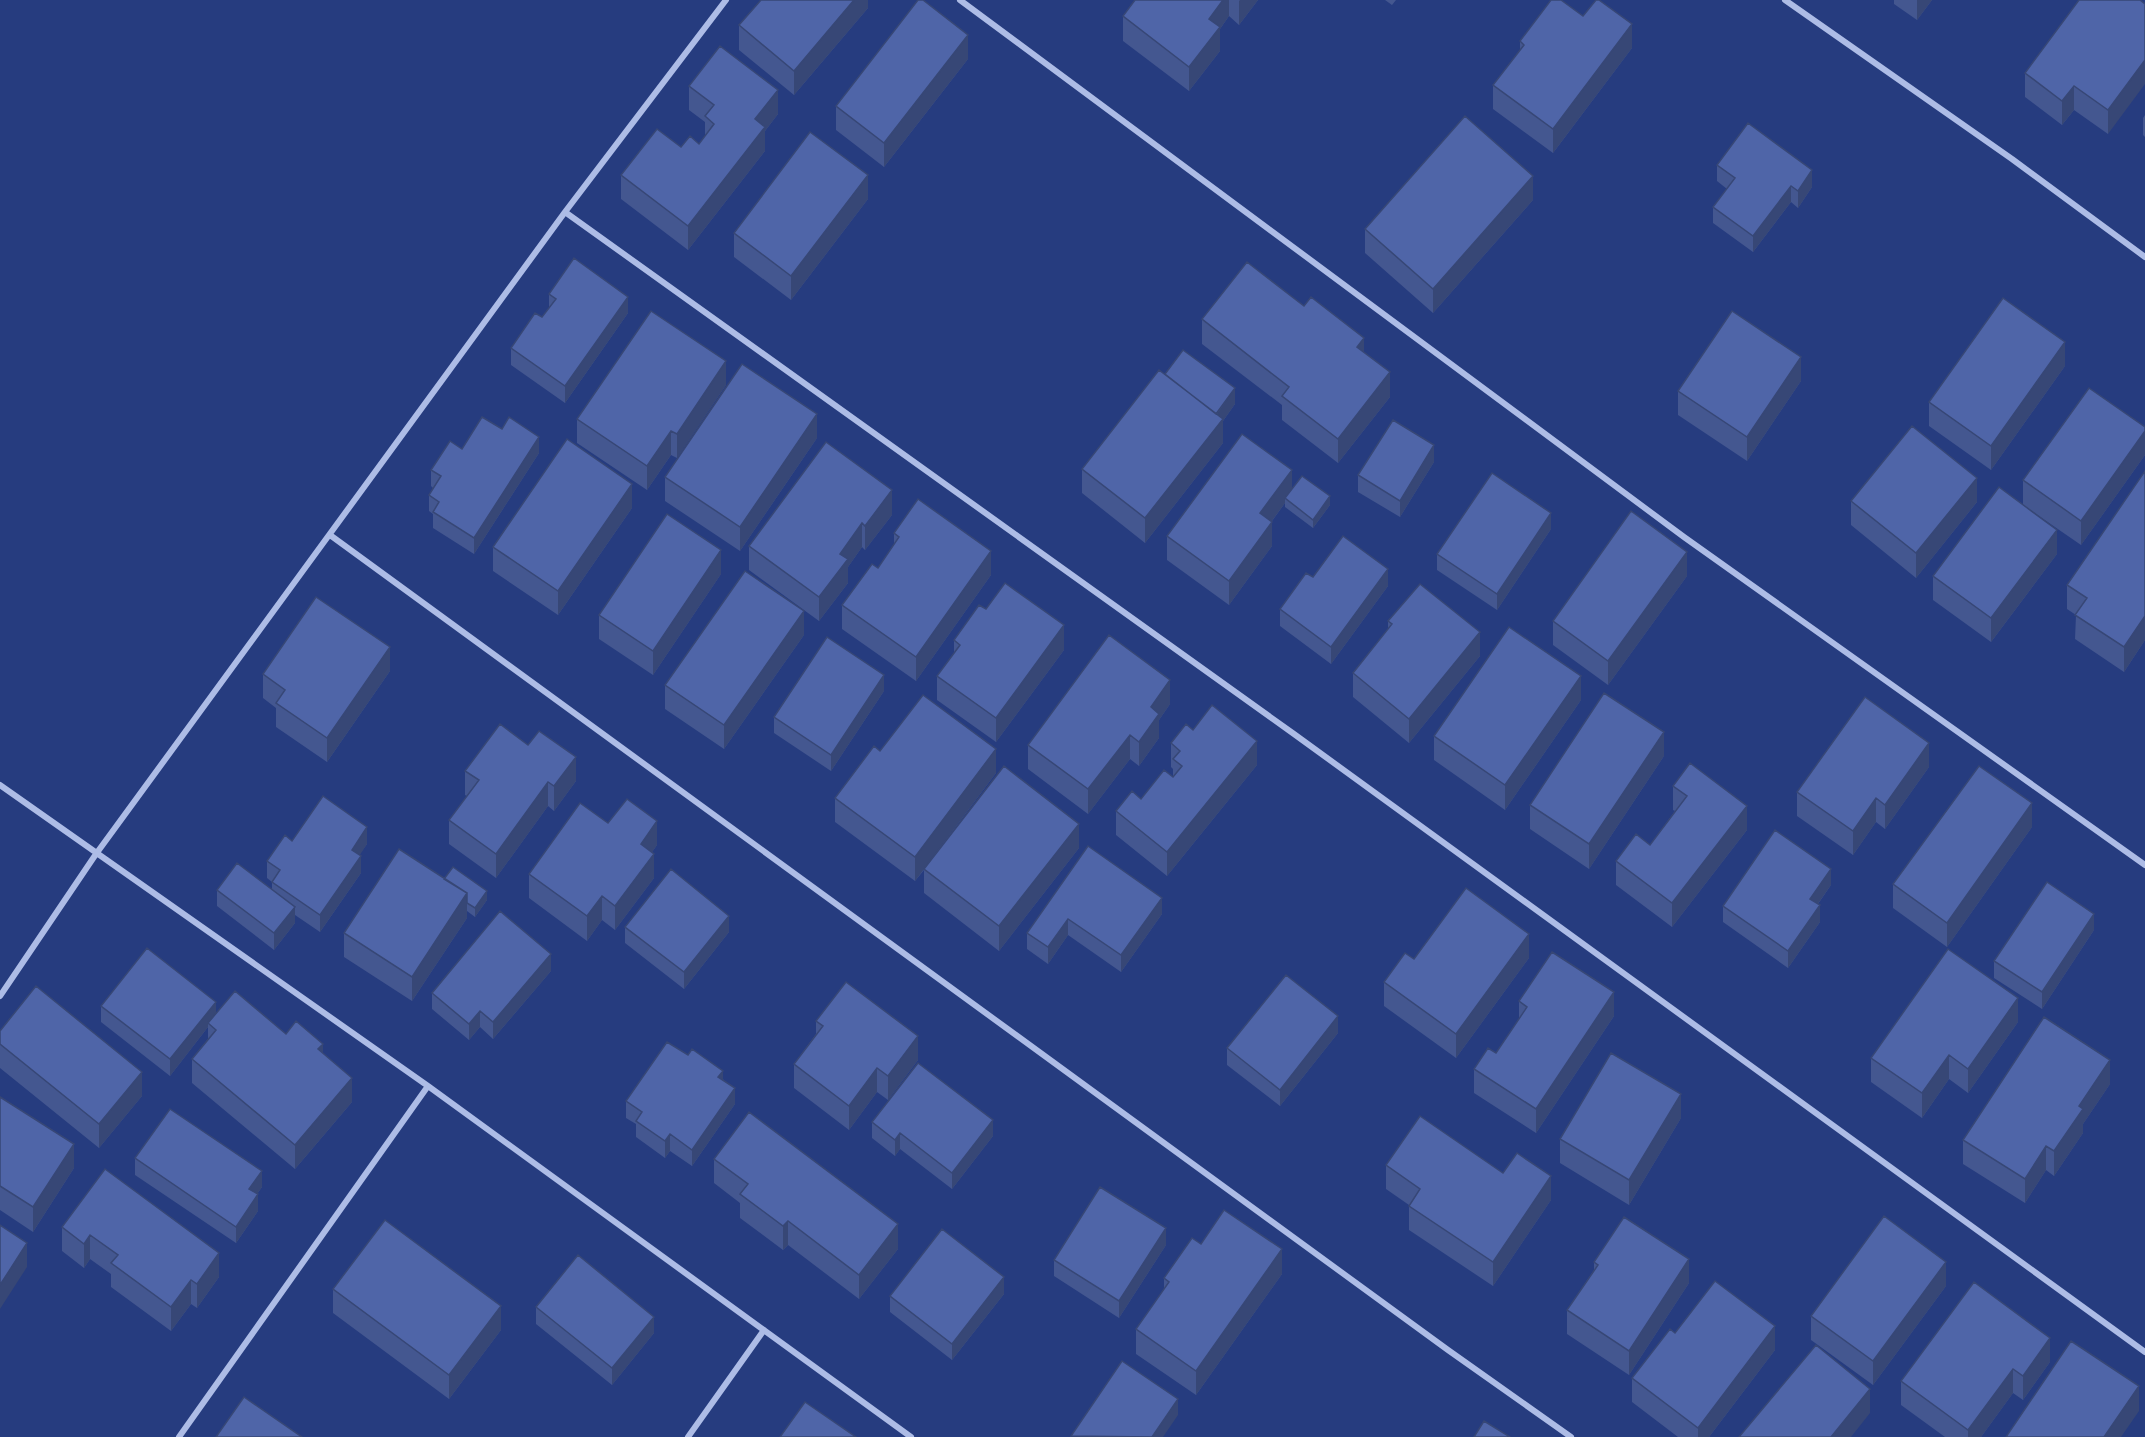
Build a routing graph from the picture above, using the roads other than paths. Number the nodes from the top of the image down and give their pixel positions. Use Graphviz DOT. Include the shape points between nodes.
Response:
graph roads {
  1 [pos="726,0"];
  2 [pos="960,0"];
  3 [pos="1785,0"];
  4 [pos="565,212"];
  5 [pos="2145,257"];
  6 [pos="330,535"];
  7 [pos="0,785"];
  8 [pos="96,854"];
  9 [pos="2145,865"];
  10 [pos="0,996"];
  11 [pos="428,1086"];
  12 [pos="764,1330"];
  13 [pos="2145,1352"];
  14 [pos="179,1437"];
  15 [pos="688,1437"];
  16 [pos="911,1437"];
  17 [pos="1571,1437"];
  1 -- 4 [label="street"];
  2 -- 9 [label="street" via="1684,537"];
  3 -- 5 [label="street"];
  4 -- 6 [label="street"];
  4 -- 13 [label="street"];
  6 -- 8 [label="street"];
  6 -- 17 [label="street"];
  7 -- 8 [label="street"];
  8 -- 10 [label="street"];
  8 -- 11 [label="street"];
  11 -- 12 [label="street"];
  11 -- 14 [label="street"];
  12 -- 15 [label="street"];
  12 -- 16 [label="street"];
}
